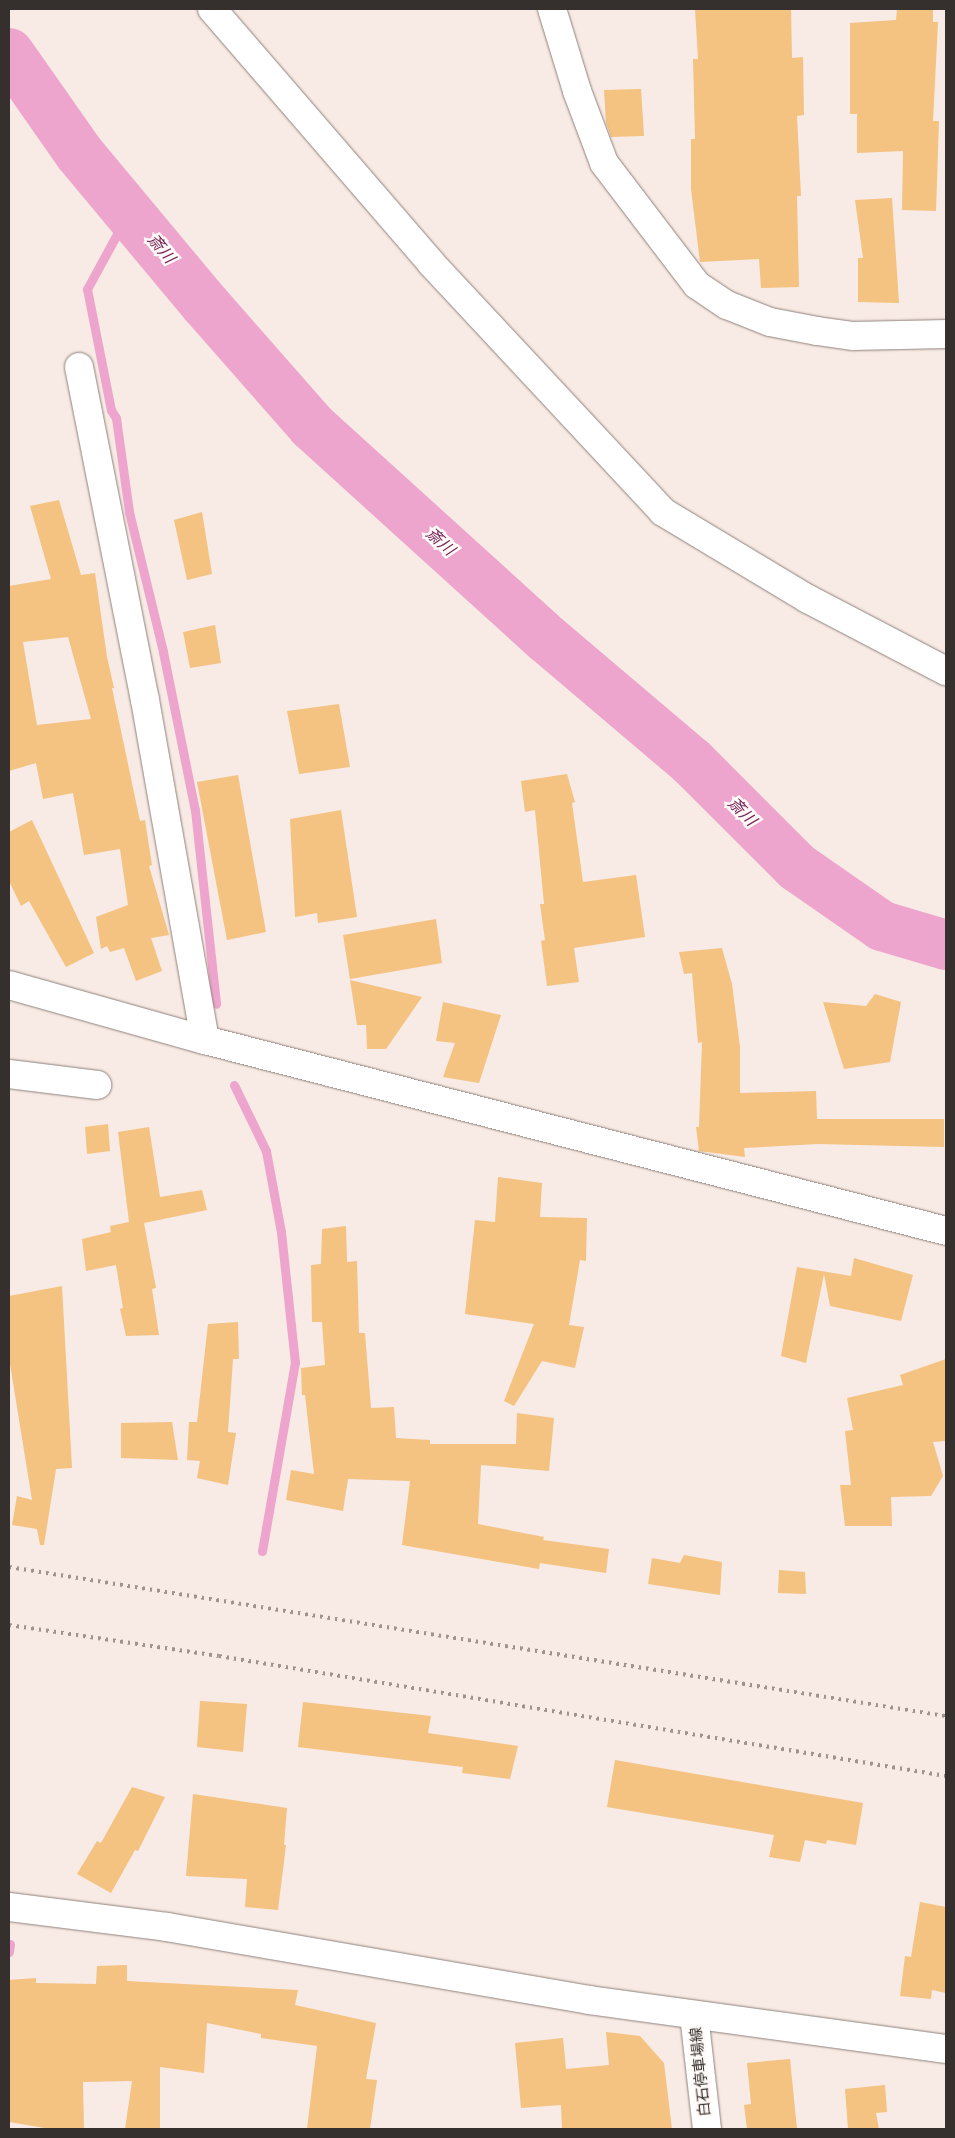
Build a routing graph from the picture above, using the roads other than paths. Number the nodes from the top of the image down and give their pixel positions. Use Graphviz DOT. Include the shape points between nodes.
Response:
graph roads {
  1 [pos="212,9"];
  2 [pos="552,9"];
  3 [pos="946,334"];
  4 [pos="79,368"];
  5 [pos="946,671"];
  6 [pos="9,985"];
  7 [pos="205,1040"];
  8 [pos="9,1074"];
  9 [pos="97,1085"];
  10 [pos="946,1231"];
  11 [pos="9,1907"];
  12 [pos="694,2015"];
  13 [pos="946,2049"];
  14 [pos="707,2129"];
  1 -- 5 [label="street" via="431,263 663,512 808,599"];
  2 -- 3 [label="street" via="604,164 697,285 727,305 761,318 817,331 854,336"];
  4 -- 7 [label="street" via="145,700"];
  6 -- 7 [label="street"];
  7 -- 10 [label="street"];
  8 -- 9 [label="street"];
  11 -- 12 [label="street" via="167,1927"];
  12 -- 13 [label="street"];
  12 -- 14 [label="street, 白石停車場線"];
}
